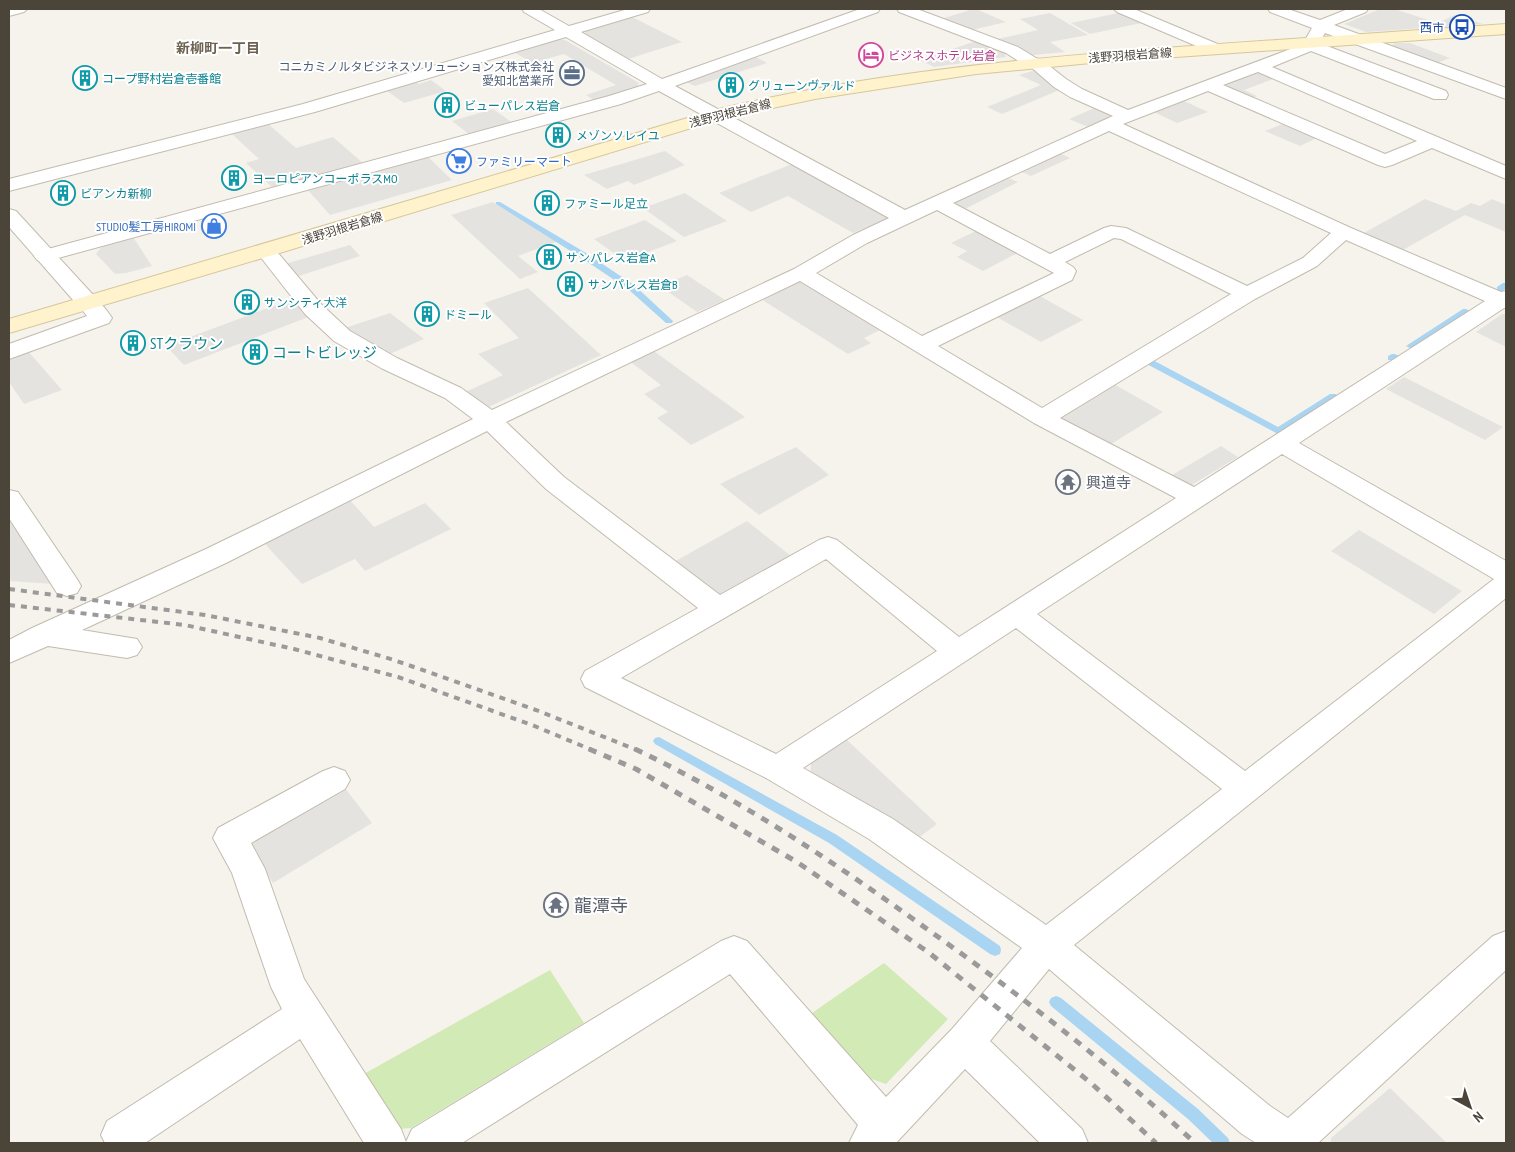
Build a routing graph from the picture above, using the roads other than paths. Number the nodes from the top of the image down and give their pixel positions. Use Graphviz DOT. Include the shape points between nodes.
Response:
graph roads {
  1 [pos="19,9"];
  2 [pos="529,9"];
  3 [pos="643,9"];
  4 [pos="873,9"];
  5 [pos="904,9"];
  6 [pos="1122,9"];
  7 [pos="1275,9"];
  8 [pos="1361,9"];
  9 [pos="9,11"];
  10 [pos="1321,25"];
  11 [pos="1506,29"];
  12 [pos="567,31"];
  13 [pos="1360,38"];
  14 [pos="1311,44"];
  15 [pos="1214,48"];
  16 [pos="1034,63"];
  17 [pos="1257,66"];
  18 [pos="661,85"];
  19 [pos="1208,85"];
  20 [pos="1506,94"];
  21 [pos="1440,96"];
  22 [pos="717,115"];
  23 [pos="1127,116"];
  24 [pos="1108,124"];
  25 [pos="1433,141"];
  26 [pos="1506,173"];
  27 [pos="9,185"];
  28 [pos="937,202"];
  29 [pos="9,215"];
  30 [pos="904,218"];
  31 [pos="1344,232"];
  32 [pos="266,251"];
  33 [pos="44,256"];
  34 [pos="1050,262"];
  35 [pos="801,273"];
  36 [pos="1247,294"];
  37 [pos="1505,300"];
  38 [pos="88,303"];
  39 [pos="9,326"];
  40 [pos="922,345"];
  41 [pos="9,352"];
  42 [pos="1042,418"];
  43 [pos="490,420"];
  44 [pos="1280,443"];
  45 [pos="9,498"];
  46 [pos="1196,498"];
  47 [pos="1506,573"];
  48 [pos="1506,584"];
  49 [pos="67,586"];
  50 [pos="719,609"];
  51 [pos="1017,614"];
  52 [pos="42,636"];
  53 [pos="127,647"];
  54 [pos="9,652"];
  55 [pos="958,652"];
  56 [pos="777,769"];
  57 [pos="334,780"];
  58 [pos="1245,789"];
  59 [pos="1047,945"];
  60 [pos="1506,947"];
  61 [pos="306,1014"];
  62 [pos="966,1042"];
  63 [pos="877,1135"];
  64 [pos="125,1143"];
  65 [pos="387,1143"];
  66 [pos="426,1143"];
  67 [pos="1068,1143"];
  68 [pos="1291,1143"];
  1 -- 9 [label="street"];
  2 -- 12 [label="street"];
  3 -- 12 [label="street"];
  4 -- 18 [label="street"];
  5 -- 16 [label="street" via="1012,50"];
  6 -- 15 [label="street"];
  7 -- 10 [label="street"];
  8 -- 10 [label="street"];
  10 -- 13 [label="street"];
  10 -- 14 [label="street"];
  11 -- 13 [label="main road, 浅野羽根岩倉線"];
  12 -- 18 [label="street"];
  12 -- 27 [label="street" via="309,108"];
  13 -- 14 [label="main road, 浅野羽根岩倉線"];
  13 -- 20 [label="street"];
  14 -- 15 [label="main road, 浅野羽根岩倉線"];
  14 -- 17 [label="street"];
  14 -- 21 [label="street"];
  15 -- 16 [label="main road, 浅野羽根岩倉線"];
  16 -- 22 [label="main road, 浅野羽根岩倉線" via="892,80"];
  16 -- 23 [label="street" via="1076,93"];
  17 -- 19 [label="street"];
  17 -- 25 [label="street"];
  18 -- 22 [label="street"];
  18 -- 33 [label="street"];
  19 -- 23 [label="street"];
  19 -- 25 [label="street" via="1384,161"];
  22 -- 30 [label="street"];
  22 -- 32 [label="main road, 浅野羽根岩倉線"];
  23 -- 24 [label="street"];
  24 -- 28 [label="street"];
  24 -- 31 [label="street"];
  25 -- 26 [label="street"];
  28 -- 30 [label="street"];
  28 -- 34 [label="street"];
  29 -- 33 [label="street"];
  30 -- 35 [label="street"];
  31 -- 36 [label="street" via="1310,262"];
  31 -- 37 [label="street"];
  32 -- 38 [label="main road, 浅野羽根岩倉線"];
  32 -- 43 [label="street" via="313,309 342,336 389,363 453,393"];
  33 -- 38 [label="street"];
  34 -- 36 [label="street" via="1111,232 1126,234"];
  34 -- 40 [label="street" via="1066,271 1065,276"];
  35 -- 40 [label="street"];
  35 -- 43 [label="street"];
  36 -- 42 [label="street"];
  37 -- 44 [label="street"];
  38 -- 39 [label="main road, 浅野羽根岩倉線"];
  38 -- 41 [label="street" via="101,318"];
  40 -- 42 [label="street"];
  42 -- 46 [label="street"];
  43 -- 50 [label="street" via="555,483"];
  43 -- 52 [label="street" via="216,556"];
  44 -- 46 [label="street"];
  44 -- 47 [label="street"];
  45 -- 49 [label="street"];
  46 -- 51 [label="street"];
  48 -- 58 [label="street"];
  50 -- 55 [label="street" via="828,546"];
  50 -- 56 [label="street" via="596,679"];
  51 -- 55 [label="street"];
  51 -- 58 [label="street"];
  52 -- 53 [label="street"];
  52 -- 54 [label="street"];
  55 -- 56 [label="street"];
  56 -- 59 [label="street" via="882,829"];
  57 -- 61 [label="street" via="230,838 248,869 290,987"];
  58 -- 59 [label="street"];
  59 -- 62 [label="street"];
  59 -- 68 [label="street" via="1256,1120"];
  60 -- 68 [label="street"];
  61 -- 64 [label="street" via="121,1135"];
  61 -- 65 [label="street"];
  62 -- 63 [label="street"];
  62 -- 67 [label="street"];
  63 -- 66 [label="street" via="734,952"];
}
